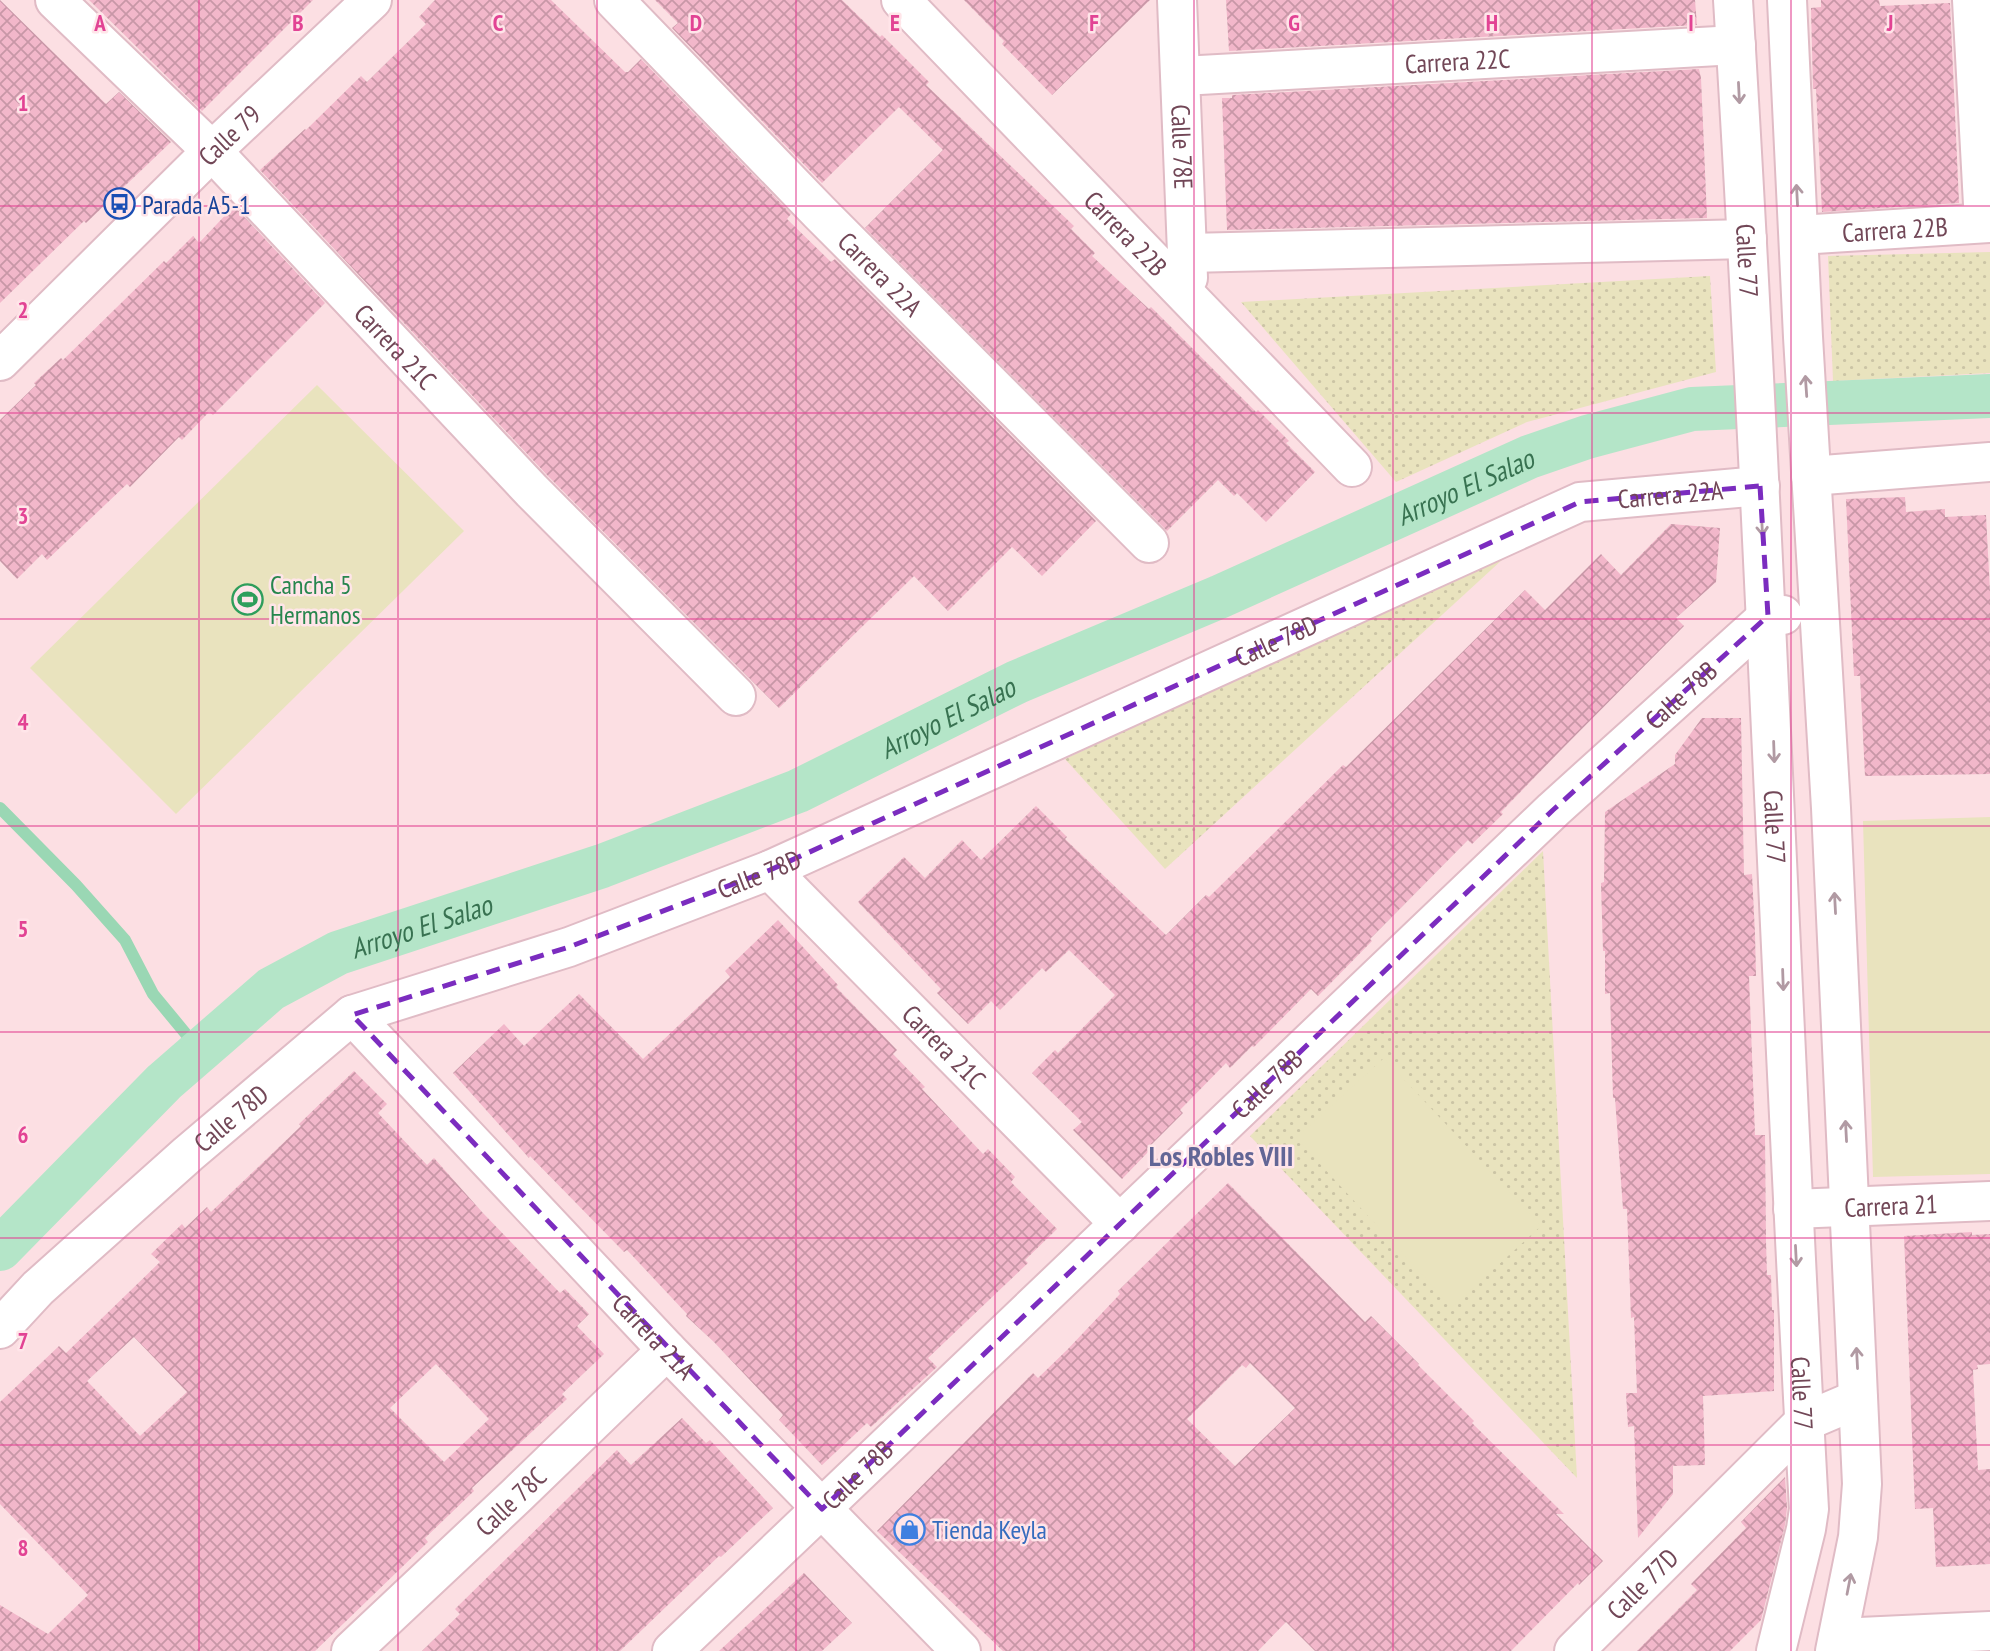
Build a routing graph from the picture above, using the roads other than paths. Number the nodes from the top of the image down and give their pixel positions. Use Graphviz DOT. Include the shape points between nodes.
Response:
graph roads {
  1 [pos="55,0"];
  2 [pos="372,0"];
  3 [pos="614,0"];
  4 [pos="901,0"];
  5 [pos="1177,0"];
  6 [pos="1733,0"];
  7 [pos="1787,0"];
  8 [pos="1972,0"];
  9 [pos="1736,45"];
  10 [pos="1182,76"];
  11 [pos="212,151"];
  12 [pos="1987,223"];
  13 [pos="1799,235"];
  14 [pos="1747,239"];
  15 [pos="1188,253"];
  16 [pos="1187,294"];
  17 [pos="0,361"];
  18 [pos="1990,462"];
  19 [pos="1352,467"];
  20 [pos="1811,476"];
  21 [pos="1760,486"];
  22 [pos="1580,502"];
  23 [pos="1149,544"];
  24 [pos="1820,612"];
  25 [pos="1768,616"];
  26 [pos="736,696"];
  27 [pos="771,870"];
  28 [pos="352,1015"];
  29 [pos="1990,1201"];
  30 [pos="1850,1206"];
  31 [pos="1793,1209"];
  32 [pos="1120,1224"];
  33 [pos="0,1329"];
  34 [pos="667,1350"];
  35 [pos="1858,1399"];
  36 [pos="1804,1422"];
  37 [pos="822,1509"];
  38 [pos="1990,1631"];
  39 [pos="1837,1645"];
  40 [pos="351,1651"];
  41 [pos="672,1651"];
  42 [pos="961,1651"];
  43 [pos="1574,1651"];
  44 [pos="1776,1651"];
  1 -- 11 [label="street, Carrera 21C"];
  2 -- 11 [label="street, Calle 79"];
  3 -- 23 [label="street, Carrera 22A"];
  4 -- 16 [label="street, Carrera 22B"];
  5 -- 10 [label="street, Calle 78E"];
  6 -- 9 [label="street, Calle 77"];
  13 -- 7 [label="street, Calle 77, one-way"];
  8 -- 12 [label="street"];
  9 -- 10 [label="street, Carrera 22C"];
  9 -- 14 [label="street, Calle 77, one-way"];
  10 -- 15 [label="street, Calle 78E"];
  11 -- 17 [label="street, Calle 79"];
  11 -- 26 [label="street, Carrera 21C" via="532,491"];
  12 -- 13 [label="street, Carrera 22B"];
  20 -- 13 [label="street, Calle 77, one-way"];
  14 -- 15 [label="street, Carrera 22B"];
  14 -- 21 [label="street, Calle 77"];
  15 -- 16 [label="street, Calle 78E"];
  16 -- 19 [label="street, Carrera 22B"];
  18 -- 20 [label="street"];
  20 -- 24 [label="street, Calle 77"];
  21 -- 22 [label="street, Carrera 22A"];
  21 -- 25 [label="street, Calle 77, one-way"];
  22 -- 27 [label="street, Calle 78D"];
  24 -- 25 [label="street"];
  30 -- 24 [label="street, Calle 77, one-way"];
  25 -- 31 [label="street, Calle 77, one-way"];
  25 -- 32 [label="street, Calle 78B" via="1553,810"];
  27 -- 28 [label="street, Calle 78D" via="569,947"];
  27 -- 32 [label="street, Carrera 21C"];
  28 -- 33 [label="street, Calle 78D" via="188,1154 38,1288"];
  28 -- 34 [label="street, Carrera 21A"];
  29 -- 30 [label="street, Carrera 21"];
  30 -- 31 [label="street, Carrera 21"];
  35 -- 30 [label="street, Calle 77, one-way"];
  31 -- 36 [label="street, Calle 77, one-way"];
  32 -- 37 [label="street, Calle 78B"];
  34 -- 37 [label="street, Carrera 21A"];
  34 -- 40 [label="street, Calle 78C"];
  35 -- 36 [label="street"];
  39 -- 35 [label="street, Calle 77, one-way" via="1858,1538 1862,1484"];
  36 -- 43 [label="street, Calle 77D"];
  36 -- 44 [label="street, Calle 77" via="1807,1519"];
  37 -- 41 [label="street, Calle 78B"];
  37 -- 42 [label="street, Carrera 21A"];
  38 -- 39 [label="street"];
}
